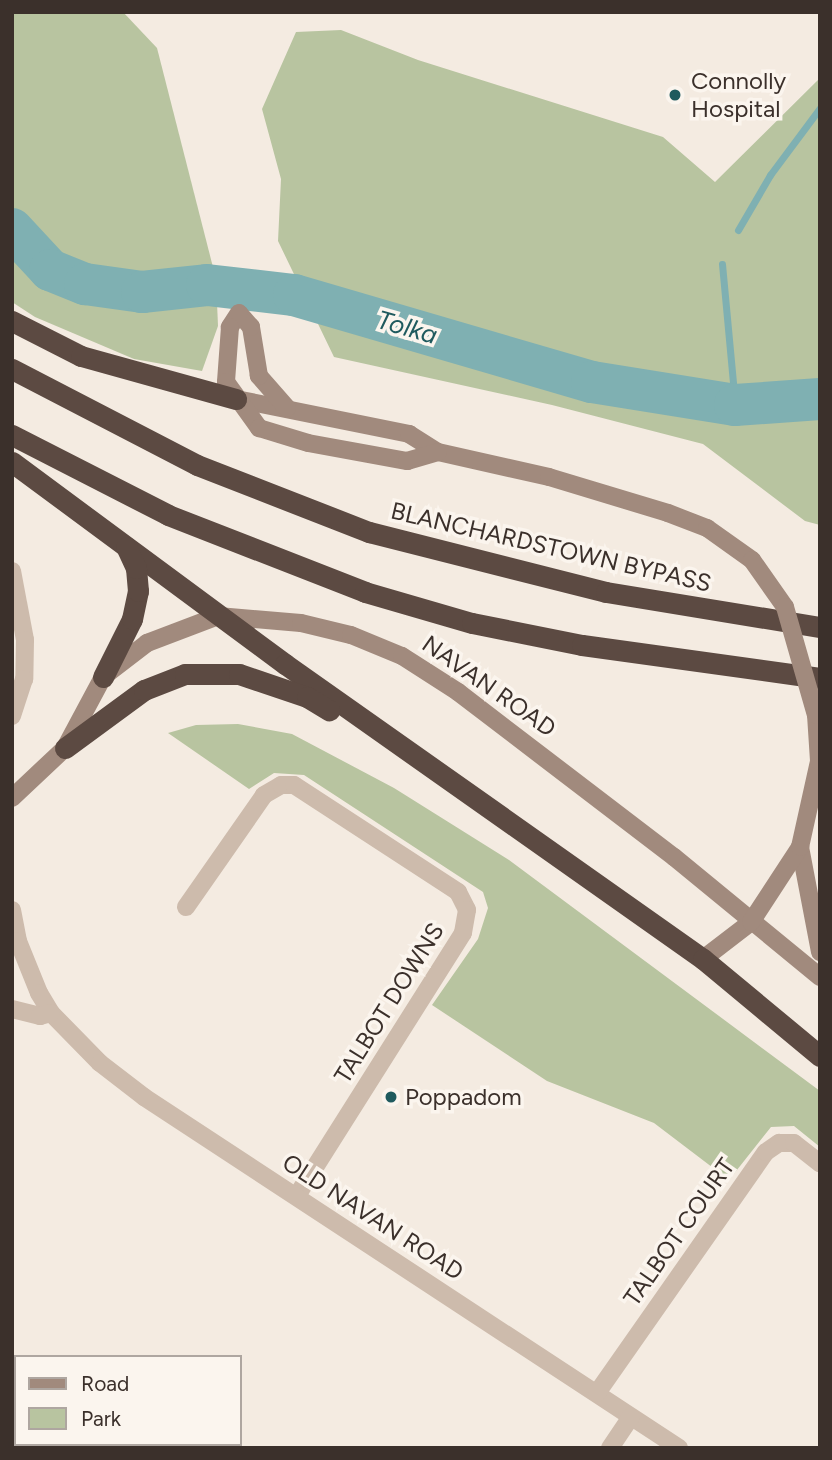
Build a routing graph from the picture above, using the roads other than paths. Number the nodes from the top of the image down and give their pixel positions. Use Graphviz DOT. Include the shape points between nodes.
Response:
graph roads {
  1 [pos="12,321"];
  2 [pos="12,369"];
  3 [pos="236,399"];
  4 [pos="286,408"];
  5 [pos="12,435"];
  6 [pos="438,452"];
  7 [pos="12,462"];
  8 [pos="124,542"];
  9 [pos="12,571"];
  10 [pos="218,616"];
  11 [pos="820,627"];
  12 [pos="103,677"];
  13 [pos="820,678"];
  14 [pos="12,716"];
  15 [pos="65,748"];
  16 [pos="458,785"];
  17 [pos="12,799"];
  18 [pos="800,847"];
  19 [pos="186,907"];
  20 [pos="12,910"];
  21 [pos="751,922"];
  22 [pos="820,952"];
  23 [pos="703,959"];
  24 [pos="820,977"];
  25 [pos="12,1009"];
  26 [pos="51,1013"];
  27 [pos="820,1056"];
  28 [pos="820,1163"];
  29 [pos="296,1196"];
  30 [pos="597,1393"];
  31 [pos="631,1417"];
  32 [pos="610,1448"];
  33 [pos="679,1448"];
  1 -- 3 [label="highway" via="81,356"];
  2 -- 11 [label="highway, BLANCHARDSTOWN BYPASS" via="197,465 369,532 606,592"];
  3 -- 4 [label="street"];
  3 -- 4 [label="street" via="226,382 230,327 239,313 251,327 259,376"];
  3 -- 6 [label="street" via="249,419 271,435 407,461"];
  4 -- 6 [label="street" via="409,434"];
  5 -- 13 [label="highway" via="169,514 365,592 472,623 582,645"];
  6 -- 18 [label="street, bridge" via="536,474 668,513 707,528 752,560 785,607 816,715 819,761"];
  7 -- 8 [label="highway"];
  8 -- 10 [label="highway"];
  8 -- 12 [label="highway" via="136,568 138,591 132,619"];
  9 -- 14 [label="street" via="25,640 24,680"];
  10 -- 12 [label="street, NAVAN ROAD" via="147,643"];
  10 -- 16 [label="highway"];
  10 -- 21 [label="street, NAVAN ROAD" via="301,623 351,635 402,656 523,741"];
  12 -- 15 [label="street, NAVAN ROAD"];
  15 -- 16 [label="highway" via="144,690 185,674 223,672 307,697"];
  15 -- 17 [label="street, NAVAN ROAD"];
  16 -- 23 [label="highway"];
  18 -- 21 [label="street"];
  18 -- 22 [label="street"];
  19 -- 29 [label="street, TALBOT DOWNS" via="264,795 281,785 294,785 458,892 467,910 463,933"];
  20 -- 26 [label="street, OLD NAVAN ROAD" via="28,969"];
  21 -- 23 [label="street"];
  21 -- 24 [label="street, NAVAN ROAD"];
  23 -- 27 [label="highway"];
  25 -- 26 [label="street" via="40,1016"];
  26 -- 29 [label="street, OLD NAVAN ROAD" via="100,1063 144,1097"];
  28 -- 30 [label="street, TALBOT COURT" via="794,1143 779,1143 766,1152"];
  29 -- 30 [label="street, OLD NAVAN ROAD"];
  30 -- 31 [label="street, OLD NAVAN ROAD"];
  31 -- 32 [label="street"];
  31 -- 33 [label="street, OLD NAVAN ROAD"];
}
